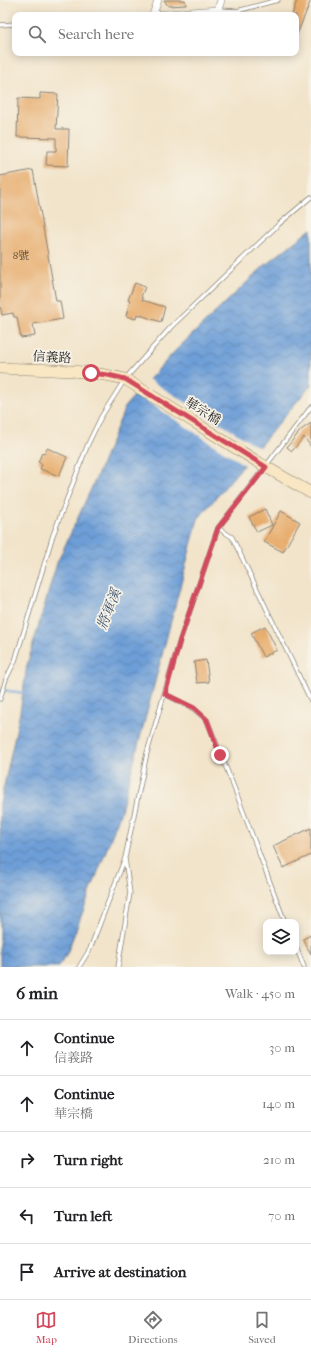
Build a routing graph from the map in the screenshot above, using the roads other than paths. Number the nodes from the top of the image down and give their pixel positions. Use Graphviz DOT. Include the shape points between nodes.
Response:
graph roads {
  1 [pos="158,0"];
  2 [pos="221,0"];
  3 [pos="278,0"];
  4 [pos="218,10"];
  5 [pos="153,12"];
  6 [pos="192,12"];
  7 [pos="12,24"];
  8 [pos="0,25"];
  9 [pos="311,197"];
  10 [pos="0,368"];
  11 [pos="125,379"];
  12 [pos="311,407"];
  13 [pos="266,467"];
  14 [pos="311,493"];
  15 [pos="218,528"];
  16 [pos="165,694"];
  17 [pos="0,699"];
  18 [pos="311,701"];
  19 [pos="125,858"];
  20 [pos="284,919"];
  21 [pos="299,954"];
  22 [pos="79,967"];
  23 [pos="118,967"];
  24 [pos="304,967"];
  1 -- 5 [label="street"];
  2 -- 4 [label="street"];
  3 -- 4 [label="lane" via="237,11"];
  4 -- 6 [label="street"];
  7 -- 8 [label="lane"];
  9 -- 11 [label="lane" via="171,327"];
  10 -- 11 [label="street, 信義路" via="91,373"];
  11 -- 13 [label="street, 華宗橋"];
  11 -- 17 [label="lane" via="101,416 88,444 53,535 15,661"];
  12 -- 13 [label="lane"];
  13 -- 14 [label="street, 華宗橋"];
  13 -- 15 [label="lane"];
  15 -- 16 [label="lane" via="180,640"];
  15 -- 18 [label="lane" via="232,537"];
  16 -- 19 [label="lane" via="147,753"];
  16 -- 20 [label="lane" via="194,708 207,720"];
  19 -- 22 [label="lane" via="90,949"];
  19 -- 23 [label="lane" via="130,893"];
  21 -- 24 [label="lane"];
}
